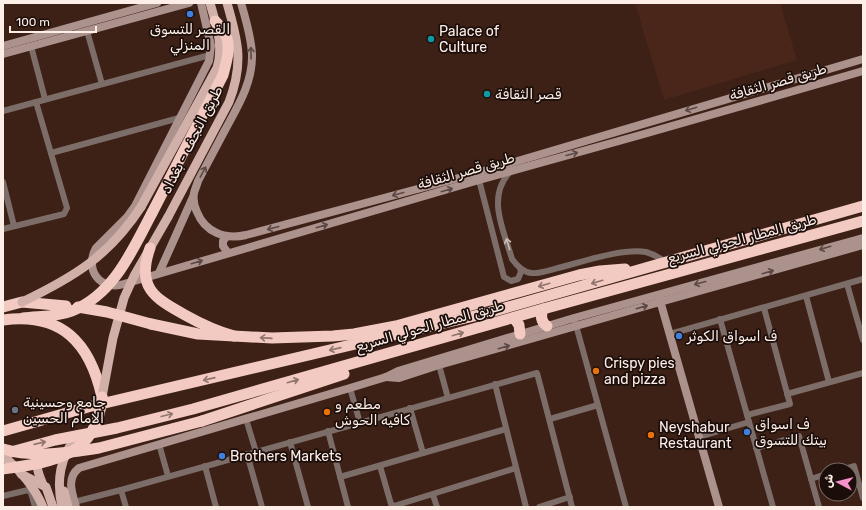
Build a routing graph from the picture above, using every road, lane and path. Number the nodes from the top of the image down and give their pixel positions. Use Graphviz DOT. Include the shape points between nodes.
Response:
graph roads {
  1 [pos="157,3"];
  2 [pos="189,3"];
  3 [pos="201,3"];
  4 [pos="210,3"];
  5 [pos="227,3"];
  6 [pos="241,3"];
  7 [pos="215,21"];
  8 [pos="87,31"];
  9 [pos="3,46"];
  10 [pos="31,46"];
  11 [pos="3,54"];
  12 [pos="210,55"];
  13 [pos="863,59"];
  14 [pos="863,71"];
  15 [pos="102,84"];
  16 [pos="45,99"];
  17 [pos="36,102"];
  18 [pos="708,104"];
  19 [pos="3,111"];
  20 [pos="711,115"];
  21 [pos="179,118"];
  22 [pos="51,153"];
  23 [pos="510,171"];
  24 [pos="479,180"];
  25 [pos="3,182"];
  26 [pos="194,194"];
  27 [pos="863,206"];
  28 [pos="863,221"];
  29 [pos="14,226"];
  30 [pos="792,226"];
  31 [pos="3,229"];
  32 [pos="767,233"];
  33 [pos="227,236"];
  34 [pos="863,238"];
  35 [pos="796,240"];
  36 [pos="863,245"];
  37 [pos="770,247"];
  38 [pos="150,248"];
  39 [pos="228,253"];
  40 [pos="665,262"];
  41 [pos="520,268"];
  42 [pos="637,271"];
  43 [pos="160,273"];
  44 [pos="863,279"];
  45 [pos="847,284"];
  46 [pos="806,296"];
  47 [pos="659,298"];
  48 [pos="22,302"];
  49 [pos="3,307"];
  50 [pos="764,308"];
  51 [pos="543,310"];
  52 [pos="23,318"];
  53 [pos="514,318"];
  54 [pos="720,319"];
  55 [pos="3,320"];
  56 [pos="575,322"];
  57 [pos="547,326"];
  58 [pos="862,328"];
  59 [pos="520,334"];
  60 [pos="670,334"];
  61 [pos="234,336"];
  62 [pos="437,340"];
  63 [pos="863,340"];
  64 [pos="439,365"];
  65 [pos="863,374"];
  66 [pos="386,377"];
  67 [pos="829,382"];
  68 [pos="495,384"];
  69 [pos="350,388"];
  70 [pos="787,394"];
  71 [pos="102,397"];
  72 [pos="448,398"];
  73 [pos="598,405"];
  74 [pos="410,408"];
  75 [pos="747,415"];
  76 [pos="246,419"];
  77 [pos="550,419"];
  78 [pos="360,422"];
  79 [pos="749,422"];
  80 [pos="506,430"];
  81 [pos="3,431"];
  82 [pos="328,431"];
  83 [pos="77,435"];
  84 [pos="699,437"];
  85 [pos="290,442"];
  86 [pos="159,444"];
  87 [pos="756,448"];
  88 [pos="3,449"];
  89 [pos="73,452"];
  90 [pos="256,452"];
  91 [pos="423,453"];
  92 [pos="247,454"];
  93 [pos="3,455"];
  94 [pos="205,466"];
  95 [pos="380,466"];
  96 [pos="516,468"];
  97 [pos="3,469"];
  98 [pos="168,476"];
  99 [pos="340,477"];
  100 [pos="818,477"];
  101 [pos="59,479"];
  102 [pos="811,479"];
  103 [pos="858,480"];
  104 [pos="44,485"];
  105 [pos="121,490"];
  106 [pos="433,495"];
  107 [pos="3,496"];
  108 [pos="570,497"];
  109 [pos="863,498"];
  110 [pos="73,505"];
  111 [pos="403,506"];
  112 [pos="35,507"];
  113 [pos="43,507"];
  114 [pos="53,507"];
  115 [pos="62,507"];
  116 [pos="126,507"];
  117 [pos="216,507"];
  118 [pos="262,507"];
  119 [pos="308,507"];
  120 [pos="348,507"];
  121 [pos="436,507"];
  122 [pos="526,507"];
  123 [pos="539,507"];
  124 [pos="572,507"];
  125 [pos="626,507"];
  126 [pos="719,507"];
  127 [pos="773,507"];
  128 [pos="820,507"];
  1 -- 9 [label="street"];
  2 -- 8 [label="street"];
  3 -- 12 [label="street" via="211,46"];
  4 -- 7 [label="main road"];
  5 -- 38 [label="main road, طريق النجف - بغداد, bridge" via="237,42 238,62 229,102"];
  26 -- 6 [label="street, one-way" via="198,181 247,86 252,55 251,39"];
  7 -- 48 [label="main road, bridge" via="220,45 217,68 141,207 123,233 101,255 63,282"];
  7 -- 52 [label="highway, bridge" via="224,32 228,45 223,76 117,276 97,296 71,311"];
  8 -- 10 [label="street"];
  8 -- 15 [label="street"];
  10 -- 11 [label="street"];
  10 -- 16 [label="street"];
  12 -- 15 [label="street"];
  12 -- 21 [label="street, طريق قصر الثقافة"];
  13 -- 18 [label="street, طريق قصر الثقافة"];
  14 -- 20 [label="street, طريق قصر الثقافة"];
  15 -- 16 [label="street"];
  16 -- 17 [label="street"];
  17 -- 19 [label="street"];
  17 -- 22 [label="street"];
  18 -- 20 [label="street"];
  18 -- 33 [label="street, طريق قصر الثقافة, one-way" via="477,172 246,235"];
  23 -- 20 [label="street, طريق قصر الثقافة, one-way"];
  21 -- 22 [label="street"];
  21 -- 43 [label="street, طريق قصر الثقافة" via="135,206 96,248 92,259 97,277 112,286"];
  22 -- 29 [label="street" via="67,205 66,211 64,214"];
  23 -- 24 [label="street, طريق قصر الثقافة"];
  41 -- 23 [label="street, one-way" via="512,259 497,204 501,184"];
  39 -- 24 [label="street, طريق قصر الثقافة, one-way"];
  24 -- 41 [label="street" via="504,277 510,281 518,279"];
  25 -- 29 [label="street"];
  26 -- 33 [label="street, طريق قصر الثقافة" via="196,210 203,223 216,233"];
  26 -- 43 [label="street"];
  27 -- 30 [label="highway, طريق المطار الحولي السريع"];
  28 -- 35 [label="highway, طريق المطار الحولي السريع"];
  29 -- 31 [label="street"];
  30 -- 32 [label="highway, طريق المطار الحولي السريع"];
  30 -- 35 [label="highway" via="790,233"];
  32 -- 37 [label="highway" via="774,239"];
  32 -- 40 [label="highway, طريق المطار الحولي السريع"];
  33 -- 39 [label="street" via="223,246"];
  34 -- 47 [label="street, one-way"];
  35 -- 37 [label="highway, طريق المطار الحولي السريع"];
  47 -- 36 [label="street, one-way"];
  37 -- 51 [label="highway, طريق المطار الحولي السريع"];
  38 -- 61 [label="highway, bridge" via="145,268 154,295 200,323"];
  38 -- 71 [label="main road, طريق النجف - بغداد, bridge" via="124,298 113,338"];
  43 -- 39 [label="street, طريق قصر الثقافة, one-way"];
  40 -- 41 [label="street" via="650,253 638,252 600,257 536,273"];
  40 -- 42 [label="highway, طريق المطار الحولي السريع"];
  42 -- 61 [label="highway, one-way" via="611,270 579,275 396,326 361,333 286,338"];
  42 -- 81 [label="highway, طريق المطار الحولي السريع, one-way" via="491,312 88,407"];
  44 -- 45 [label="street"];
  45 -- 46 [label="street"];
  45 -- 58 [label="street"];
  46 -- 50 [label="street"];
  46 -- 67 [label="street"];
  47 -- 56 [label="street"];
  47 -- 60 [label="street"];
  48 -- 49 [label="highway"];
  48 -- 61 [label="highway, bridge" via="107,312 182,332"];
  50 -- 54 [label="street"];
  50 -- 70 [label="street"];
  51 -- 53 [label="highway, طريق المطار الحولي السريع"];
  51 -- 57 [label="highway" via="542,320"];
  52 -- 55 [label="highway"];
  52 -- 71 [label="highway, bridge" via="54,326 75,338 93,366"];
  53 -- 59 [label="highway" via="519,325"];
  62 -- 53 [label="highway, طريق المطار الحولي السريع, one-way"];
  54 -- 60 [label="street"];
  54 -- 75 [label="street"];
  56 -- 57 [label="street"];
  64 -- 56 [label="street, one-way"];
  56 -- 73 [label="street"];
  57 -- 59 [label="street"];
  58 -- 63 [label="street"];
  59 -- 66 [label="street" via="398,371"];
  60 -- 84 [label="street"];
  83 -- 62 [label="highway, طريق المطار الحولي السريع, one-way" via="193,409"];
  62 -- 88 [label="highway, bridge" via="416,350 202,421 98,448 39,454"];
  64 -- 66 [label="street" via="399,378"];
  64 -- 72 [label="street"];
  65 -- 67 [label="street"];
  66 -- 69 [label="street"];
  67 -- 70 [label="street"];
  68 -- 72 [label="street"];
  68 -- 77 [label="street" via="537,373"];
  68 -- 80 [label="street"];
  69 -- 76 [label="street"];
  69 -- 78 [label="street"];
  70 -- 75 [label="street" via="790,404"];
  71 -- 89 [label="highway, bridge" via="100,416 96,425"];
  72 -- 74 [label="street"];
  73 -- 77 [label="street"];
  73 -- 125 [label="street"];
  74 -- 78 [label="street"];
  74 -- 91 [label="street"];
  75 -- 79 [label="street"];
  76 -- 86 [label="street"];
  76 -- 90 [label="street"];
  77 -- 108 [label="street"];
  78 -- 82 [label="street"];
  79 -- 84 [label="street"];
  79 -- 87 [label="street"];
  80 -- 91 [label="street"];
  80 -- 96 [label="street"];
  82 -- 85 [label="street"];
  82 -- 99 [label="street"];
  93 -- 83 [label="highway, طريق المطار الحولي السريع, one-way"];
  83 -- 101 [label="main road" via="68,450"];
  84 -- 126 [label="street"];
  85 -- 90 [label="street"];
  85 -- 119 [label="street"];
  86 -- 98 [label="street"];
  86 -- 110 [label="street" via="79,468 71,477"];
  87 -- 102 [label="street" via="799,436"];
  87 -- 127 [label="street"];
  89 -- 97 [label="highway, bridge" via="48,462"];
  89 -- 110 [label="main road" via="65,470 63,486"];
  90 -- 92 [label="street"];
  91 -- 95 [label="street"];
  92 -- 94 [label="street"];
  92 -- 118 [label="street"];
  93 -- 113 [label="main road, bridge" via="21,472"];
  94 -- 98 [label="street"];
  94 -- 117 [label="street"];
  95 -- 99 [label="street"];
  95 -- 111 [label="street" via="391,504"];
  96 -- 106 [label="street"];
  96 -- 122 [label="street"];
  97 -- 104 [label="main road" via="18,472"];
  98 -- 105 [label="street"];
  99 -- 120 [label="street"];
  100 -- 102 [label="street"];
  101 -- 104 [label="main road" via="58,460 52,455 44,456 37,465"];
  101 -- 115 [label="main road"];
  102 -- 128 [label="street"];
  103 -- 109 [label="street"];
  104 -- 114 [label="main road"];
  105 -- 110 [label="street"];
  105 -- 116 [label="street"];
  106 -- 111 [label="street"];
  106 -- 121 [label="street"];
  107 -- 112 [label="street" via="28,490 32,493"];
  108 -- 123 [label="street"];
  108 -- 124 [label="street"];
}
